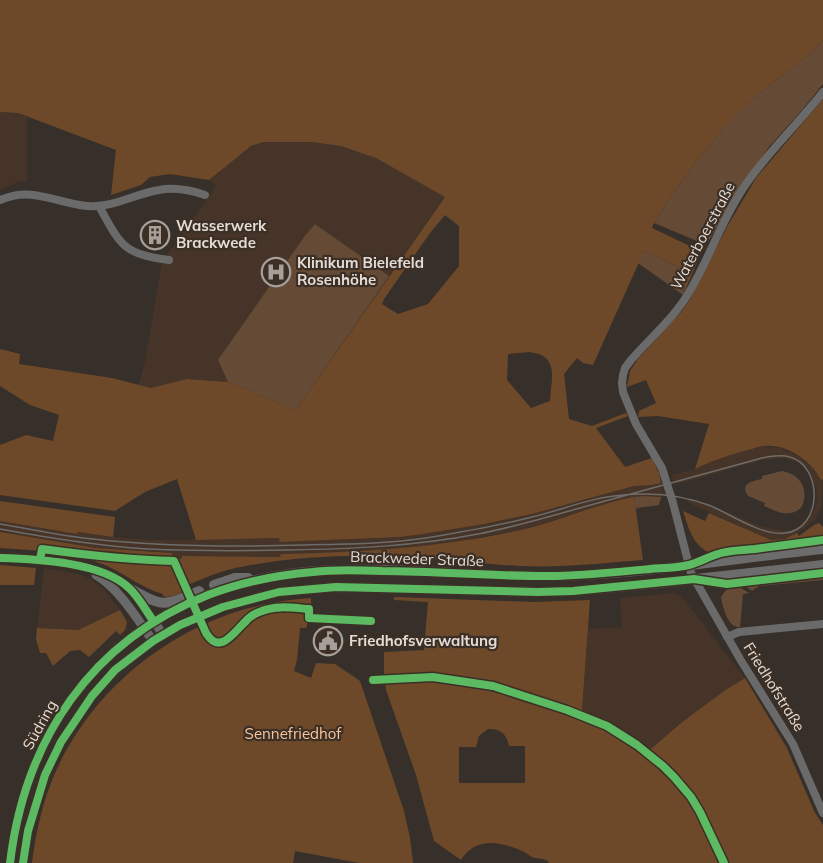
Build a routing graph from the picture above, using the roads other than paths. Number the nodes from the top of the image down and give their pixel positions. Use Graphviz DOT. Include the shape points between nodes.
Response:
graph roads {
  1 [pos="823,92"];
  2 [pos="205,195"];
  3 [pos="0,200"];
  4 [pos="99,206"];
  5 [pos="169,261"];
  6 [pos="823,549"];
  7 [pos="0,558"];
  8 [pos="688,565"];
  9 [pos="823,565"];
  10 [pos="79,567"];
  11 [pos="266,578"];
  12 [pos="694,579"];
  13 [pos="131,589"];
  14 [pos="154,622"];
  15 [pos="823,624"];
  16 [pos="144,629"];
  17 [pos="163,635"];
  18 [pos="727,637"];
  19 [pos="153,641"];
  20 [pos="823,813"];
  21 [pos="10,863"];
  22 [pos="23,863"];
  1 -- 8 [label="street, Waterboerstraße" via="747,184 689,293 631,360 623,375 626,402 664,473"];
  2 -- 4 [label="street" via="164,189"];
  3 -- 4 [label="street" via="28,194"];
  4 -- 5 [label="street" via="112,231 129,249"];
  6 -- 8 [label="main road, Brackweder Straße"];
  7 -- 10 [label="street"];
  8 -- 11 [label="main road, Brackweder Straße" via="559,576 345,570"];
  8 -- 12 [label="street, Waterboerstraße"];
  9 -- 12 [label="main road, Brackweder Straße"];
  10 -- 13 [label="street" via="101,572"];
  10 -- 16 [label="street" via="108,583"];
  11 -- 13 [label="main road" via="235,578 162,603"];
  11 -- 14 [label="main road, Brackweder Straße" via="211,594"];
  12 -- 17 [label="main road, Brackweder Straße" via="538,592 311,588 233,604"];
  12 -- 18 [label="street, Friedhofstraße"];
  13 -- 14 [label="street"];
  14 -- 16 [label="main road, Brackweder Straße"];
  14 -- 17 [label="street"];
  15 -- 18 [label="street" via="739,632"];
  16 -- 19 [label="street"];
  16 -- 21 [label="main road, Südring" via="91,675 68,702 48,736 20,806"];
  17 -- 19 [label="main road, Brackweder Straße"];
  18 -- 20 [label="street, Friedhofstraße" via="793,744"];
  19 -- 22 [label="main road, Südring" via="103,683 61,742 39,791"];
}
